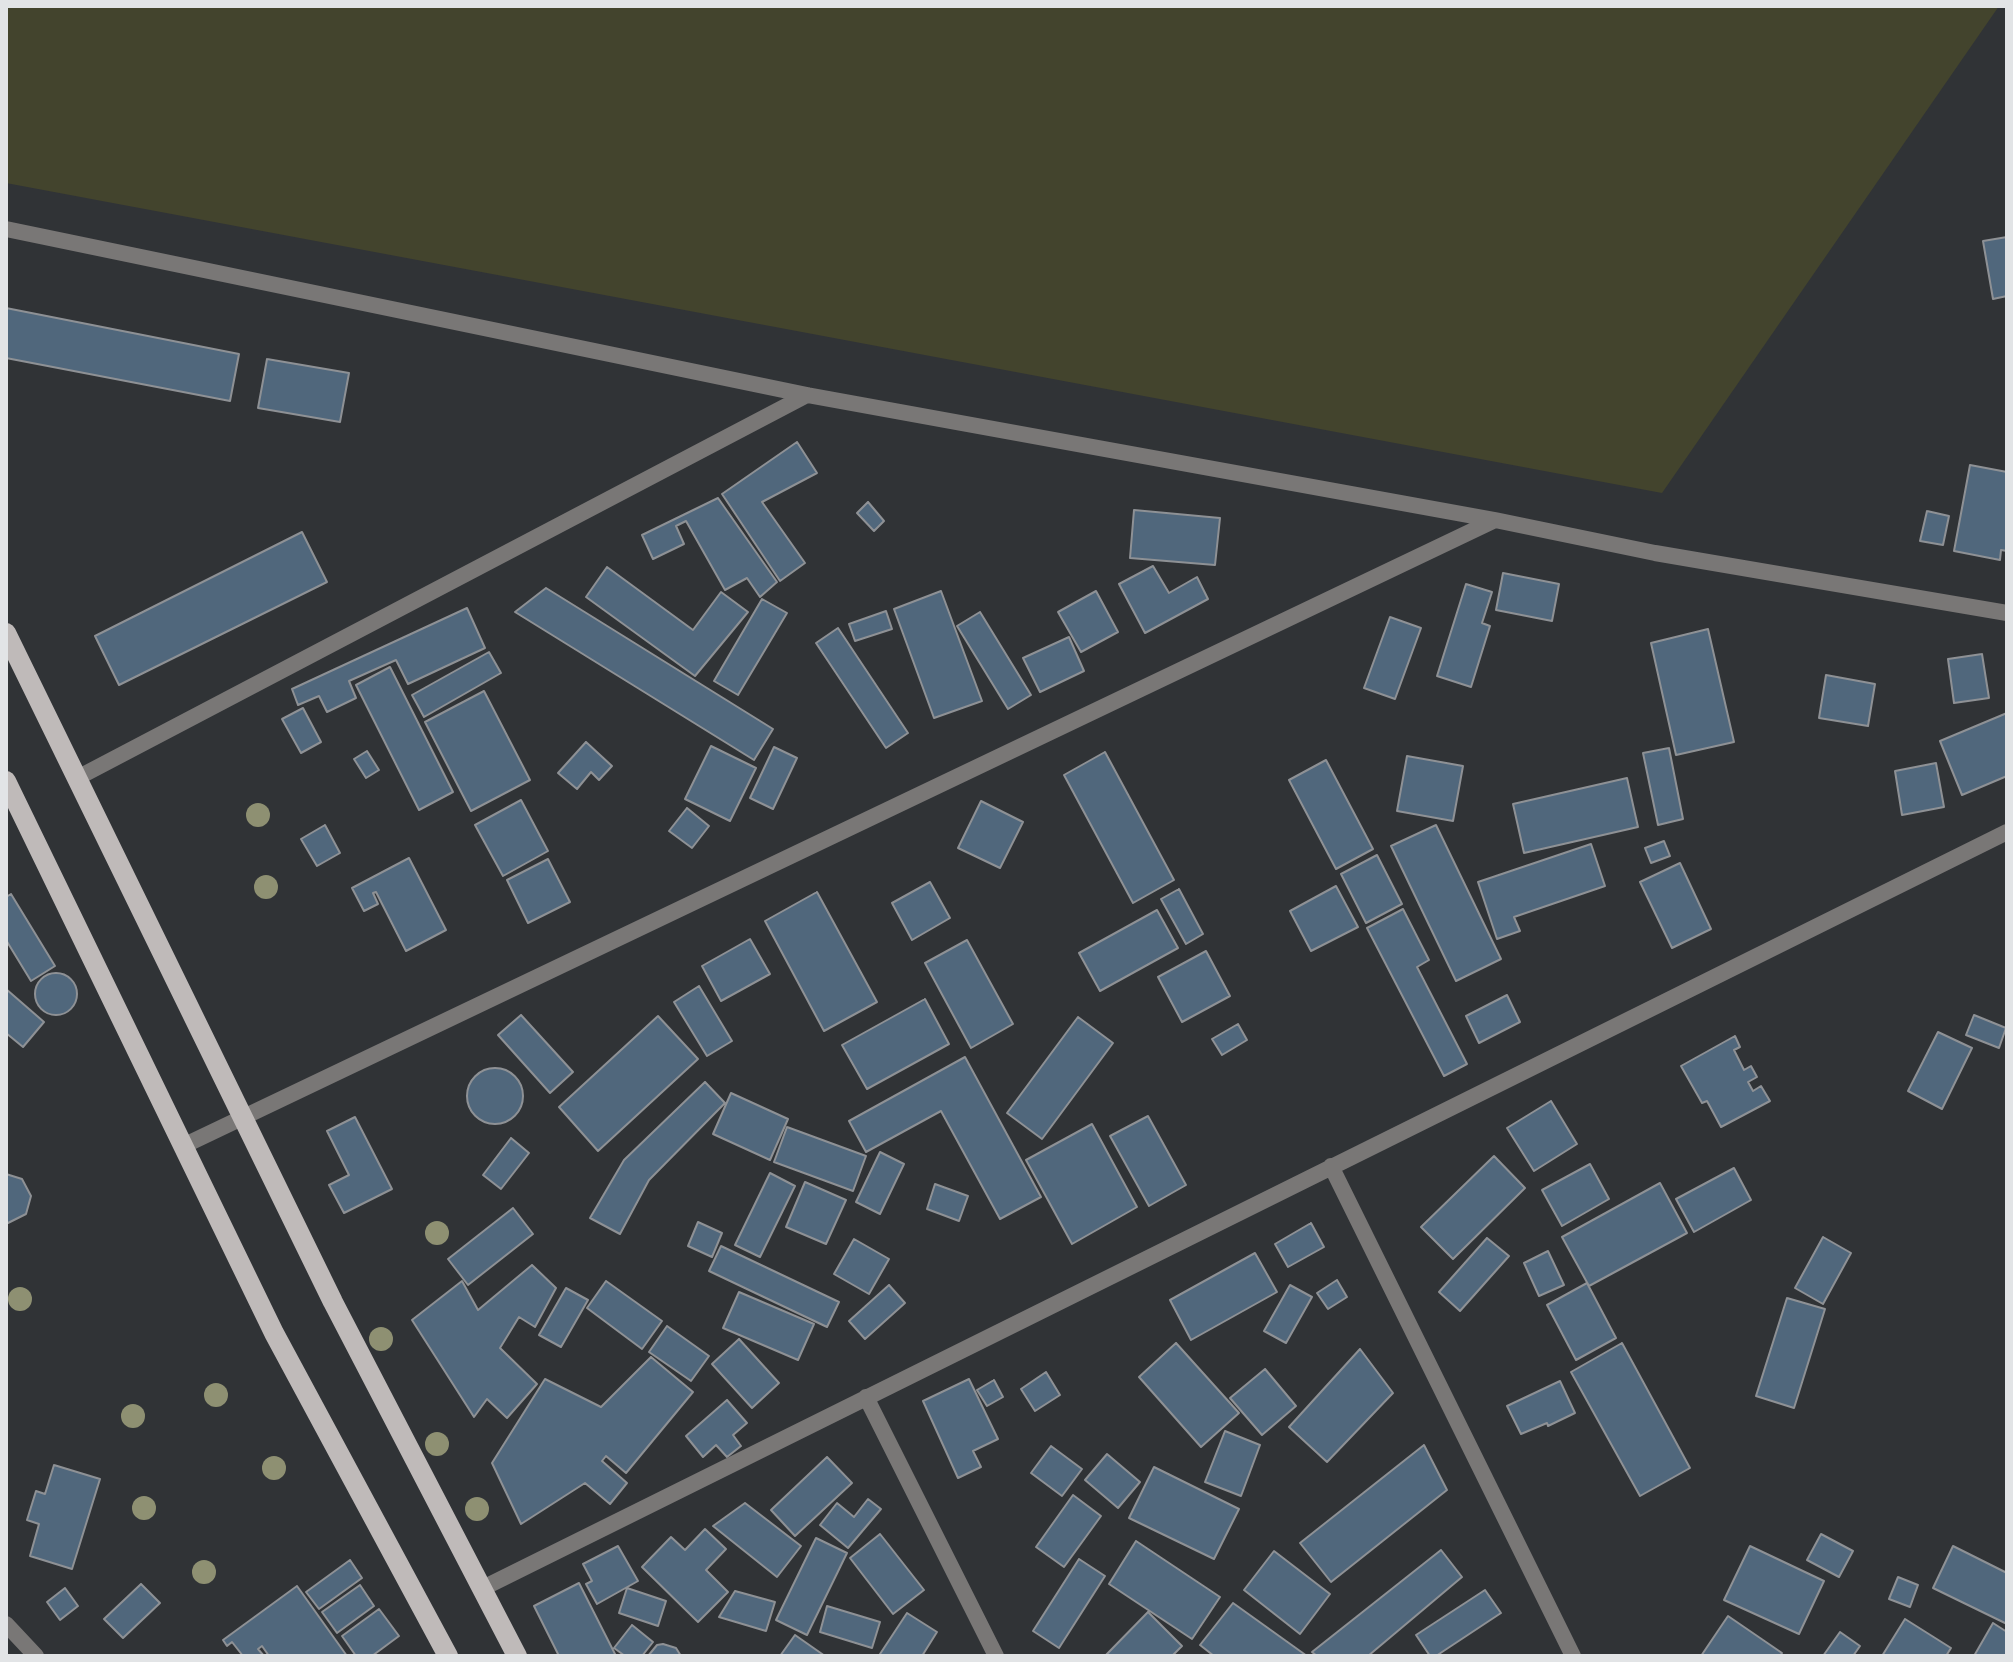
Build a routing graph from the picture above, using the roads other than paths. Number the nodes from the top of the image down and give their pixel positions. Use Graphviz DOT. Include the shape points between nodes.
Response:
graph roads {
  1 [pos="6,229"];
  2 [pos="807,395"];
  3 [pos="1495,520"];
  4 [pos="2007,613"];
  5 [pos="6,633"];
  6 [pos="79,777"];
  7 [pos="6,781"];
  8 [pos="2007,832"];
  9 [pos="243,1117"];
  10 [pos="183,1146"];
  11 [pos="1331,1166"];
  12 [pos="866,1397"];
  13 [pos="483,1588"];
  14 [pos="6,1624"];
  15 [pos="36,1656"];
  16 [pos="448,1656"];
  17 [pos="517,1656"];
  18 [pos="996,1656"];
  19 [pos="1573,1656"];
  1 -- 2 [label="street"];
  2 -- 3 [label="street"];
  2 -- 6 [label="street"];
  3 -- 4 [label="street"];
  3 -- 9 [label="street"];
  5 -- 6 [label="main road"];
  6 -- 9 [label="main road"];
  7 -- 10 [label="main road"];
  8 -- 11 [label="street"];
  9 -- 10 [label="street"];
  9 -- 13 [label="main road"];
  10 -- 16 [label="main road" via="274,1333"];
  11 -- 12 [label="street"];
  11 -- 19 [label="street"];
  12 -- 13 [label="street"];
  12 -- 18 [label="street"];
  13 -- 17 [label="main road"];
  14 -- 15 [label="street"];
}
